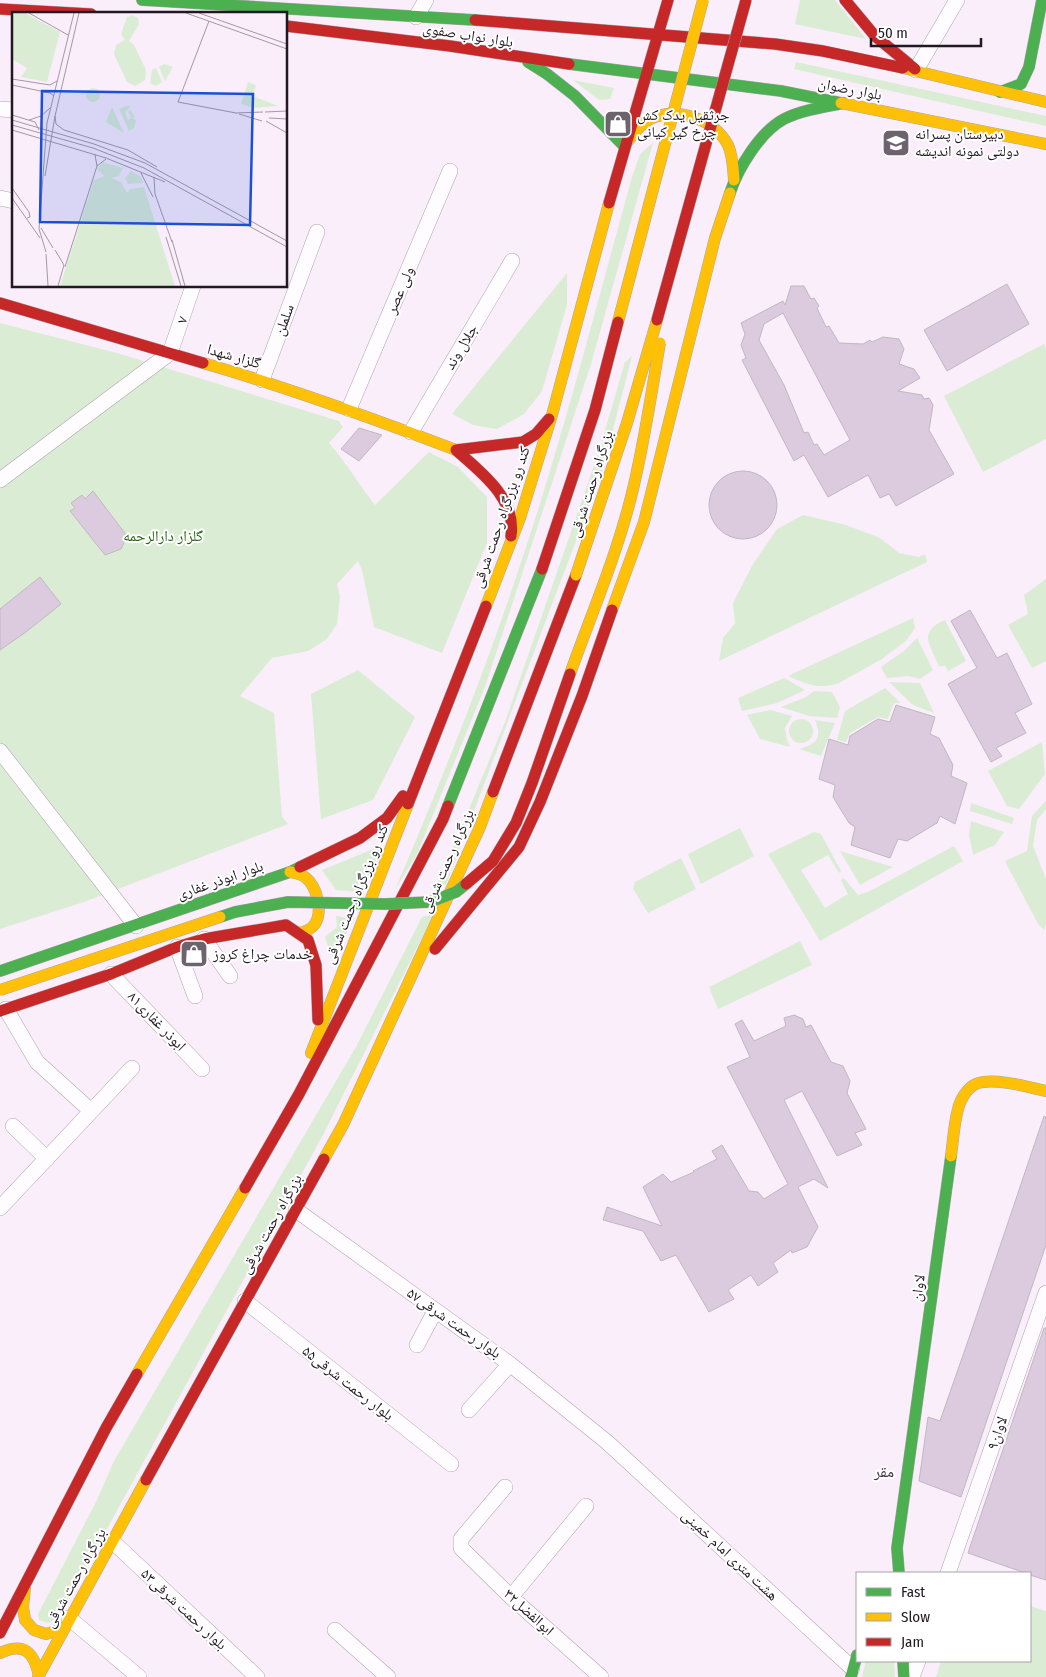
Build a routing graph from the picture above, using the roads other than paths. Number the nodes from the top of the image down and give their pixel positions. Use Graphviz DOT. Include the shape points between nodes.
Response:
graph roads {
  1 [pos="142,0"];
  2 [pos="426,0"];
  3 [pos="668,0"];
  4 [pos="703,0"];
  5 [pos="746,0"];
  6 [pos="845,0"];
  7 [pos="957,0"];
  8 [pos="1042,0"];
  9 [pos="200,1"];
  10 [pos="276,3"];
  11 [pos="340,6"];
  12 [pos="0,9"];
  13 [pos="55,12"];
  14 [pos="1040,12"];
  15 [pos="362,13"];
  16 [pos="416,17"];
  17 [pos="288,26"];
  18 [pos="360,35"];
  19 [pos="658,35"];
  20 [pos="1046,40"];
  21 [pos="521,58"];
  22 [pos="916,70"];
  23 [pos="646,75"];
  24 [pos="939,75"];
  25 [pos="1000,92"];
  26 [pos="1046,102"];
  27 [pos="844,103"];
  28 [pos="1046,144"];
  29 [pos="624,146"];
  30 [pos="450,171"];
  31 [pos="734,180"];
  32 [pos="317,232"];
  33 [pos="674,257"];
  34 [pos="512,261"];
  35 [pos="192,288"];
  36 [pos="0,303"];
  37 [pos="170,353"];
  38 [pos="262,380"];
  39 [pos="349,409"];
  40 [pos="552,415"];
  41 [pos="411,432"];
  42 [pos="456,450"];
  43 [pos="0,480"];
  44 [pos="511,540"];
  45 [pos="0,751"];
  46 [pos="420,771"];
  47 [pos="290,872"];
  48 [pos="136,926"];
  49 [pos="298,933"];
  50 [pos="204,939"];
  51 [pos="177,947"];
  52 [pos="0,971"];
  53 [pos="111,974"];
  54 [pos="230,976"];
  55 [pos="406,988"];
  56 [pos="0,990"];
  57 [pos="195,996"];
  58 [pos="3,1010"];
  59 [pos="318,1029"];
  60 [pos="132,1068"];
  61 [pos="202,1069"];
  62 [pos="1046,1091"];
  63 [pos="299,1094"];
  64 [pos="91,1112"];
  65 [pos="13,1126"];
  66 [pos="46,1158"];
  67 [pos="3,1199"];
  68 [pos="296,1210"];
  69 [pos="1046,1293"];
  70 [pos="245,1301"];
  71 [pos="435,1311"];
  72 [pos="417,1345"];
  73 [pos="510,1364"];
  74 [pos="469,1410"];
  75 [pos="607,1442"];
  76 [pos="451,1464"];
  77 [pos="505,1487"];
  78 [pos="586,1506"];
  79 [pos="112,1541"];
  80 [pos="898,1548"];
  81 [pos="888,1572"];
  82 [pos="899,1572"];
  83 [pos="948,1572"];
  84 [pos="25,1588"];
  85 [pos="511,1597"];
  86 [pos="66,1624"];
  87 [pos="335,1630"];
  88 [pos="0,1633"];
  89 [pos="0,1653"];
  90 [pos="903,1662"];
  91 [pos="918,1662"];
  92 [pos="853,1667"];
  93 [pos="39,1676"];
  94 [pos="139,1677"];
  95 [pos="257,1677"];
  96 [pos="388,1677"];
  97 [pos="601,1677"];
  98 [pos="904,1677"];
  99 [pos="912,1677"];
  1 -- 9 [label="main road, بلوار نواب صفوی"];
  2 -- 16 [label="street"];
  3 -- 19 [label="main road, کند رو بزرگراه رحمت شرقی"];
  4 -- 63 [label="main road, بزرگراه رحمت شرقی, bridge" via="595,410 542,569 443,819"];
  5 -- 33 [label="main road, بزرگراه رحمت شرقی, bridge"];
  6 -- 22 [label="main road" via="875,36"];
  7 -- 22 [label="street"];
  8 -- 14 [label="main road"];
  9 -- 10 [label="main road, بلوار نواب صفوی"];
  10 -- 11 [label="main road, بلوار نواب صفوی"];
  11 -- 15 [label="main road, بلوار نواب صفوی"];
  12 -- 13 [label="main road"];
  14 -- 20 [label="main road"];
  14 -- 25 [label="main road" via="1030,67 1020,84"];
  15 -- 16 [label="main road, بلوار نواب صفوی"];
  15 -- 18 [label="main road"];
  16 -- 19 [label="main road, بلوار نواب صفوی"];
  17 -- 18 [label="main road, بلوار نواب صفوی"];
  18 -- 21 [label="main road, بلوار نواب صفوی"];
  19 -- 23 [label="main road, کند رو بزرگراه رحمت شرقی"];
  19 -- 24 [label="main road, بلوار رضوان" via="791,46"];
  21 -- 23 [label="main road, بلوار نواب صفوی"];
  21 -- 29 [label="main road" via="575,96"];
  22 -- 24 [label="main road"];
  23 -- 27 [label="main road, بلوار رضوان" via="781,91"];
  23 -- 29 [label="main road, کند رو بزرگراه رحمت شرقی"];
  24 -- 25 [label="main road, بلوار رضوان"];
  25 -- 26 [label="main road, بلوار رضوان"];
  27 -- 28 [label="main road, بلوار رضوان"];
  27 -- 31 [label="main road" via="784,119 767,131 753,148"];
  29 -- 31 [label="main road" via="636,130 652,118 674,114 700,120 713,125 728,145"];
  29 -- 40 [label="main road, کند رو بزرگراه رحمت شرقی"];
  30 -- 39 [label="street, ولی عصر"];
  31 -- 55 [label="main road" via="714,238 644,522 540,802 519,847 449,930"];
  32 -- 38 [label="street, سلملن"];
  33 -- 55 [label="main road, بزرگراه رحمت شرقی, bridge" via="627,423 576,575 480,827"];
  33 -- 56 [label="main road, bridge" via="631,498 605,581 532,782 516,823 493,861 465,886 430,902 288,902 235,912"];
  34 -- 41 [label="street, جلال وند"];
  35 -- 37 [label="street, ۷"];
  36 -- 37 [label="main road, گلزار شهدا"];
  37 -- 38 [label="main road, گلزار شهدا"];
  37 -- 43 [label="street"];
  38 -- 39 [label="main road, گلزار شهدا"];
  39 -- 41 [label="main road, گلزار شهدا"];
  40 -- 42 [label="main road, گلزار شهدا" via="536,434 523,442"];
  40 -- 44 [label="main road, کند رو بزرگراه رحمت شرقی"];
  41 -- 42 [label="main road, گلزار شهدا"];
  42 -- 44 [label="main road, گلزار شهدا" via="499,491 512,518"];
  44 -- 46 [label="main road, کند رو بزرگراه رحمت شرقی"];
  45 -- 48 [label="street"];
  46 -- 47 [label="main road, بلوار ابوذر غفاری" via="388,818 360,838"];
  46 -- 59 [label="main road, کند رو بزرگراه رحمت شرقی"];
  47 -- 48 [label="main road, بلوار ابوذر غفاری"];
  47 -- 49 [label="main road" via="306,878 316,891 318,902 315,924 308,931"];
  48 -- 52 [label="main road, بلوار ابوذر غفاری"];
  49 -- 50 [label="main road" via="286,925"];
  49 -- 59 [label="main road" via="308,940 316,966"];
  50 -- 51 [label="main road"];
  50 -- 54 [label="street"];
  51 -- 53 [label="main road"];
  51 -- 57 [label="street"];
  53 -- 58 [label="main road"];
  53 -- 61 [label="street, ۸۱ابوذر غفاری"];
  55 -- 68 [label="main road, بزرگراه رحمت شرقی" via="343,1125"];
  58 -- 64 [label="street" via="37,1062"];
  59 -- 63 [label="main road"];
  60 -- 64 [label="street"];
  62 -- 80 [label="main road, لاوان" via="992,1082 977,1083 958,1108"];
  63 -- 84 [label="main road, بزرگراه رحمت شرقی" via="106,1428"];
  64 -- 66 [label="street"];
  65 -- 66 [label="street"];
  66 -- 67 [label="street"];
  68 -- 70 [label="main road, بزرگراه رحمت شرقی"];
  68 -- 71 [label="street, ۵۷بلوار رحمت شرقی"];
  69 -- 83 [label="street, ۹لاوان"];
  70 -- 76 [label="street, بلوار رحمت شرقی۵۵"];
  70 -- 79 [label="main road, بزرگراه رحمت شرقی"];
  71 -- 72 [label="street"];
  71 -- 73 [label="street, ۵۷بلوار رحمت شرقی"];
  73 -- 74 [label="street"];
  73 -- 75 [label="street, ۵۷بلوار رحمت شرقی"];
  75 -- 92 [label="street, هشت متری امام خمینی"];
  77 -- 85 [label="street, ابوالفضل۳۲" via="461,1538 460,1544"];
  78 -- 85 [label="street"];
  79 -- 86 [label="main road, بزرگراه رحمت شرقی"];
  79 -- 95 [label="street, بلوار رحمت شرقی۵۳"];
  80 -- 81 [label="main road"];
  80 -- 82 [label="main road, لاوان"];
  84 -- 86 [label="main road" via="25,1620 34,1630 46,1634"];
  84 -- 88 [label="main road, بزرگراه رحمت شرقی"];
  85 -- 97 [label="street, ابوالفضل۳۲"];
  86 -- 93 [label="main road, بزرگراه رحمت شرقی"];
  86 -- 94 [label="street"];
  87 -- 96 [label="street"];
  89 -- 93 [label="main road" via="21,1648 37,1663"];
  90 -- 98 [label="main road"];
  91 -- 99 [label="street"];
}
